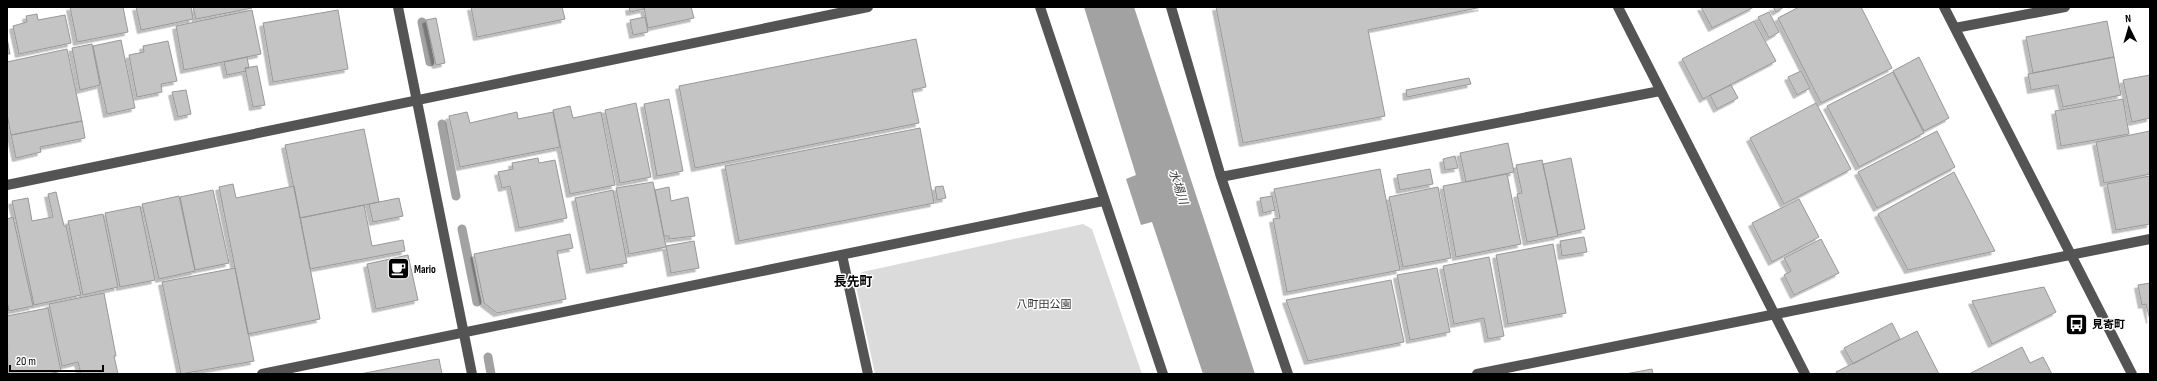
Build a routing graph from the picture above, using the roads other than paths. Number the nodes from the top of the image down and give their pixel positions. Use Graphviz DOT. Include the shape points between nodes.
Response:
graph roads {
  1 [pos="398,7"];
  2 [pos="868,7"];
  3 [pos="1040,7"];
  4 [pos="1171,7"];
  5 [pos="1618,7"];
  6 [pos="1944,7"];
  7 [pos="2065,7"];
  8 [pos="1955,28"];
  9 [pos="1660,92"];
  10 [pos="417,100"];
  11 [pos="1221,177"];
  12 [pos="7,185"];
  13 [pos="1103,201"];
  14 [pos="2150,240"];
  15 [pos="842,255"];
  16 [pos="2071,255"];
  17 [pos="1774,315"];
  18 [pos="464,334"];
  19 [pos="262,374"];
  20 [pos="472,374"];
  21 [pos="868,374"];
  22 [pos="1163,374"];
  23 [pos="1288,374"];
  24 [pos="1478,374"];
  25 [pos="1805,374"];
  26 [pos="2132,374"];
  1 -- 10 [label="street"];
  2 -- 10 [label="street"];
  3 -- 13 [label="street"];
  4 -- 11 [label="street"];
  5 -- 9 [label="street"];
  6 -- 8 [label="street"];
  7 -- 8 [label="street"];
  8 -- 16 [label="street"];
  9 -- 11 [label="street"];
  9 -- 17 [label="street"];
  10 -- 12 [label="street"];
  10 -- 18 [label="street"];
  11 -- 23 [label="street"];
  13 -- 15 [label="street"];
  13 -- 22 [label="street"];
  14 -- 16 [label="street"];
  15 -- 18 [label="street"];
  15 -- 21 [label="street"];
  16 -- 17 [label="street"];
  16 -- 26 [label="street"];
  17 -- 24 [label="street"];
  17 -- 25 [label="street"];
  18 -- 19 [label="street"];
  18 -- 20 [label="street"];
}
